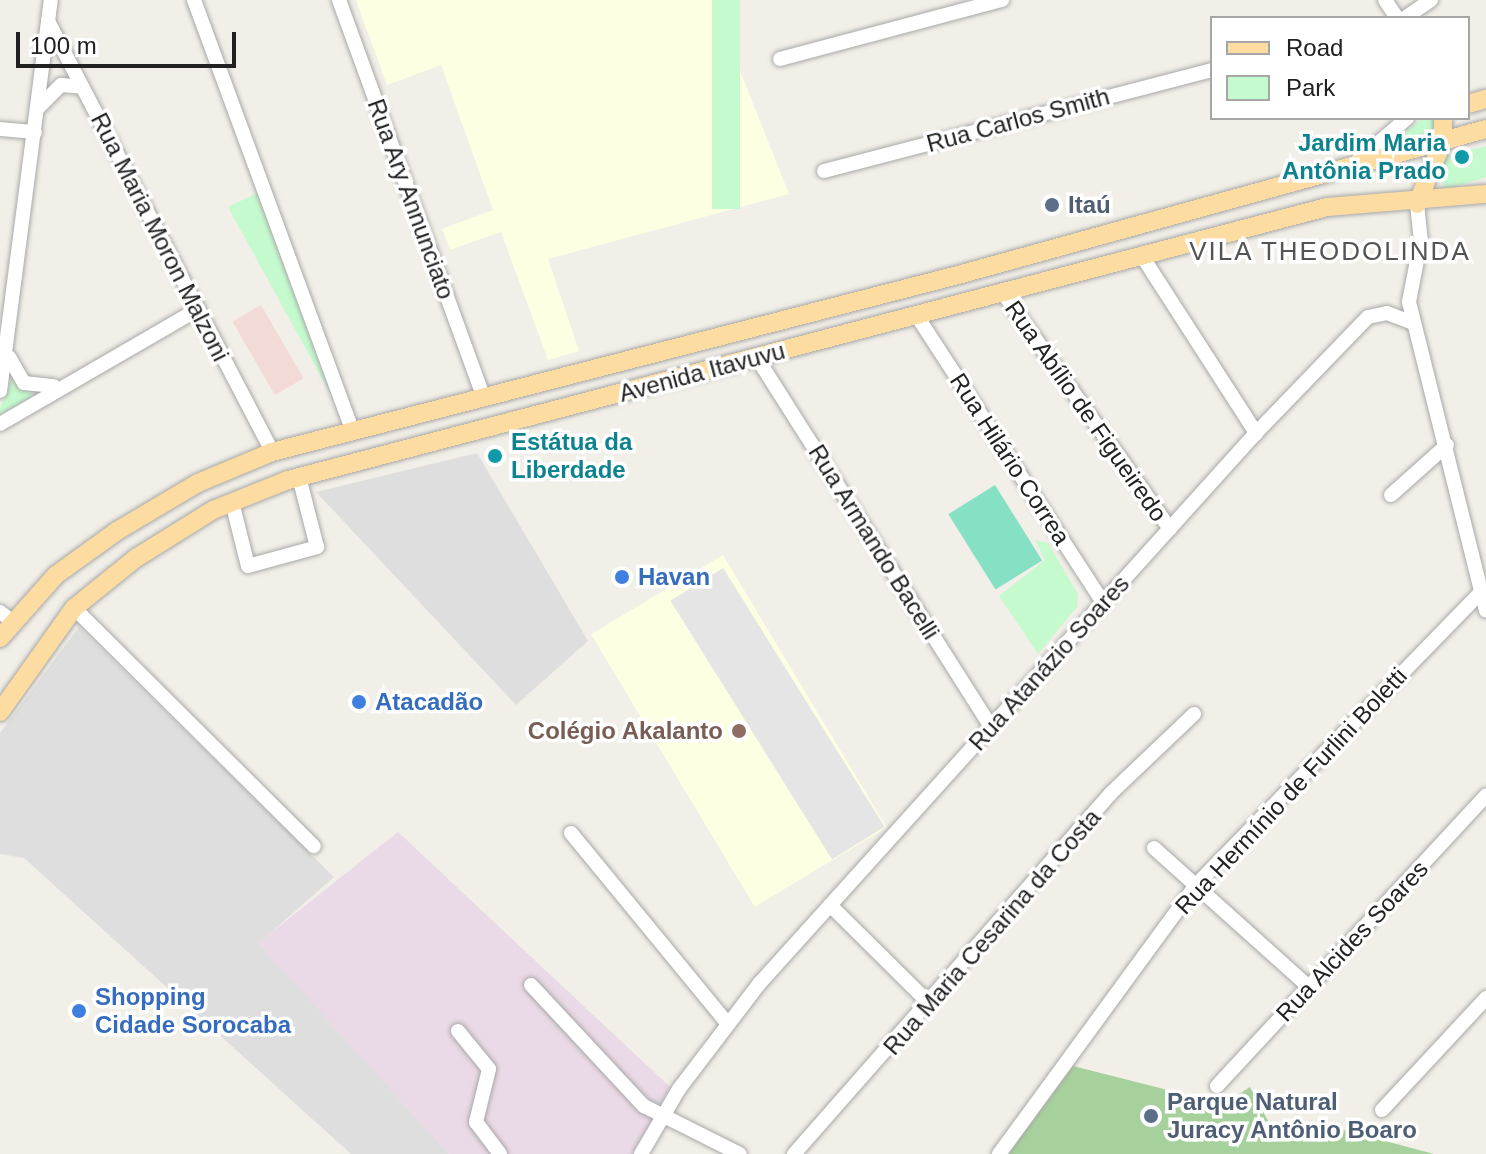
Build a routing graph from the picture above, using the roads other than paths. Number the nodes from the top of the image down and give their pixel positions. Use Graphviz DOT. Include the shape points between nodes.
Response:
graph roads {
  1 [pos="51,0"];
  2 [pos="194,0"];
  3 [pos="339,0"];
  4 [pos="1002,0"];
  5 [pos="1431,0"];
  6 [pos="1408,16"];
  7 [pos="48,21"];
  8 [pos="780,59"];
  9 [pos="1210,71"];
  10 [pos="82,87"];
  11 [pos="38,108"];
  12 [pos="1405,120"];
  13 [pos="1443,120"];
  14 [pos="0,129"];
  15 [pos="1486,129"];
  16 [pos="35,132"];
  17 [pos="1443,141"];
  18 [pos="824,171"];
  19 [pos="1343,173"];
  20 [pos="1486,194"];
  21 [pos="1417,204"];
  22 [pos="1142,256"];
  23 [pos="958,275"];
  24 [pos="1003,293"];
  25 [pos="198,309"];
  26 [pos="917,316"];
  27 [pos="1413,323"];
  28 [pos="9,356"];
  29 [pos="757,358"];
  30 [pos="66,382"];
  31 [pos="0,391"];
  32 [pos="484,398"];
  33 [pos="0,424"];
  34 [pos="353,432"];
  35 [pos="1256,433"];
  36 [pos="463,434"];
  37 [pos="1447,445"];
  38 [pos="272,452"];
  39 [pos="299,477"];
  40 [pos="1391,495"];
  41 [pos="232,502"];
  42 [pos="1170,529"];
  43 [pos="1481,592"];
  44 [pos="1103,602"];
  45 [pos="74,608"];
  46 [pos="1486,611"];
  47 [pos="6,617"];
  48 [pos="0,638"];
  49 [pos="0,712"];
  50 [pos="1194,714"];
  51 [pos="991,727"];
  52 [pos="1486,795"];
  53 [pos="571,833"];
  54 [pos="314,846"];
  55 [pos="1154,848"];
  56 [pos="1196,885"];
  57 [pos="830,905"];
  58 [pos="531,985"];
  59 [pos="1309,987"];
  60 [pos="1486,998"];
  61 [pos="930,1004"];
  62 [pos="728,1024"];
  63 [pos="458,1031"];
  64 [pos="1217,1086"];
  65 [pos="1382,1110"];
  66 [pos="661,1119"];
  67 [pos="500,1154"];
  68 [pos="641,1154"];
  69 [pos="740,1154"];
  70 [pos="794,1154"];
  71 [pos="999,1154"];
  1 -- 7 [label="street"];
  2 -- 34 [label="street"];
  3 -- 32 [label="street, Rua Ary Annunciato"];
  4 -- 8 [label="street"];
  5 -- 6 [label="street"];
  7 -- 10 [label="street, Rua Maria Moron Malzoni"];
  7 -- 11 [label="street"];
  9 -- 18 [label="street, Rua Carlos Smith"];
  10 -- 11 [label="street" via="61,85"];
  10 -- 25 [label="street, Rua Maria Moron Malzoni"];
  11 -- 16 [label="street"];
  12 -- 19 [label="street, Avenida Itavuvu"];
  13 -- 17 [label="main road"];
  14 -- 16 [label="street"];
  15 -- 17 [label="main road, Avenida Itavuvu"];
  16 -- 28 [label="street"];
  17 -- 19 [label="main road, Avenida Itavuvu"];
  17 -- 21 [label="main road"];
  19 -- 23 [label="main road, Avenida Itavuvu"];
  20 -- 21 [label="main road, Avenida Itavuvu"];
  21 -- 22 [label="main road, Avenida Itavuvu" via="1327,207"];
  21 -- 27 [label="street" via="1421,240 1407,287"];
  22 -- 24 [label="main road, Avenida Itavuvu"];
  22 -- 35 [label="street"];
  23 -- 26 [label="main road" via="926,299"];
  23 -- 32 [label="main road, Avenida Itavuvu"];
  24 -- 26 [label="main road, Avenida Itavuvu"];
  24 -- 42 [label="street, Rua Abílio de Figueiredo"];
  25 -- 30 [label="street"];
  25 -- 38 [label="street, Rua Maria Moron Malzoni"];
  26 -- 29 [label="main road, Avenida Itavuvu"];
  26 -- 44 [label="street, Rua Hilário Correa"];
  27 -- 35 [label="street, Rua Atanázio Soares" via="1387,313 1368,317"];
  27 -- 37 [label="street"];
  28 -- 30 [label="street" via="15,375 32,388"];
  28 -- 31 [label="street"];
  29 -- 36 [label="main road, Avenida Itavuvu"];
  29 -- 51 [label="street, Rua Armando Bacelli"];
  30 -- 33 [label="street"];
  32 -- 34 [label="main road, Avenida Itavuvu"];
  32 -- 36 [label="main road" via="482,418"];
  34 -- 38 [label="main road, Avenida Itavuvu"];
  35 -- 42 [label="street, Rua Atanázio Soares"];
  36 -- 39 [label="main road, Avenida Itavuvu"];
  37 -- 40 [label="street"];
  37 -- 43 [label="street"];
  38 -- 39 [label="main road"];
  38 -- 47 [label="main road, Avenida Itavuvu" via="198,483 117,531"];
  39 -- 41 [label="main road, Avenida Itavuvu"];
  39 -- 41 [label="street" via="317,547 248,566"];
  41 -- 45 [label="main road, Avenida Itavuvu" via="136,558"];
  42 -- 44 [label="street, Rua Atanázio Soares"];
  43 -- 46 [label="street"];
  43 -- 56 [label="street, Rua Hermínio de Furlini Boletti"];
  44 -- 51 [label="street, Rua Atanázio Soares"];
  45 -- 49 [label="main road, Avenida Itavuvu"];
  45 -- 54 [label="street"];
  47 -- 48 [label="main road, Avenida Itavuvu"];
  50 -- 61 [label="street, Rua Maria Cesarina da Costa" via="1110,794"];
  51 -- 57 [label="street, Rua Atanázio Soares"];
  52 -- 59 [label="street, Rua Alcides Soares"];
  53 -- 62 [label="street"];
  55 -- 56 [label="street"];
  56 -- 59 [label="street"];
  56 -- 71 [label="street, Rua Hermínio de Furlini Boletti"];
  57 -- 61 [label="street"];
  57 -- 62 [label="street, Rua Atanázio Soares"];
  58 -- 66 [label="street" via="586,1051"];
  59 -- 64 [label="street, Rua Alcides Soares"];
  60 -- 65 [label="street"];
  61 -- 70 [label="street, Rua Maria Cesarina da Costa"];
  62 -- 66 [label="street, Rua Atanázio Soares"];
  63 -- 67 [label="street" via="489,1069 476,1122"];
  66 -- 68 [label="street, Rua Atanázio Soares"];
  66 -- 69 [label="street"];
}
